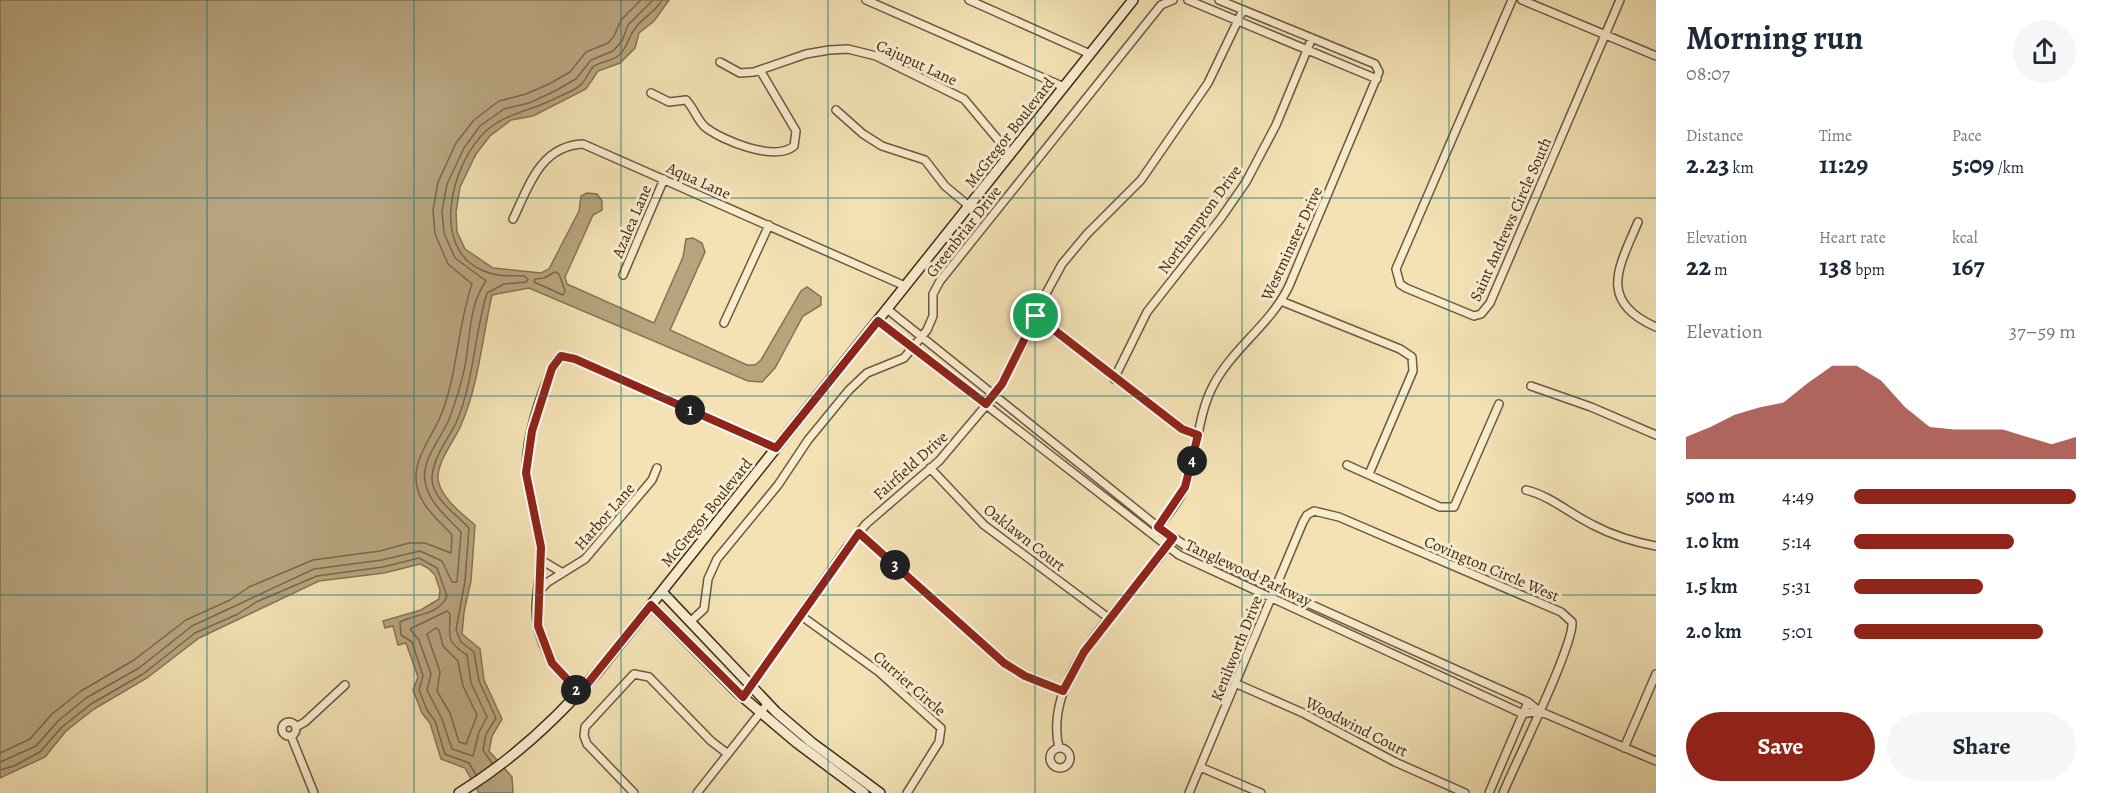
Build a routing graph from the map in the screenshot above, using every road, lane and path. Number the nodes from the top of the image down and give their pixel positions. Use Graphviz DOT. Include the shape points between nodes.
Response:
graph roads {
  1 [pos="866,0"];
  2 [pos="969,0"];
  3 [pos="1133,0"];
  4 [pos="1173,0"];
  5 [pos="1188,0"];
  6 [pos="1220,0"];
  7 [pos="1512,0"];
  8 [pos="1522,0"];
  9 [pos="1620,0"];
  10 [pos="1243,10"];
  11 [pos="1238,21"];
  12 [pos="1605,34"];
  13 [pos="1312,38"];
  14 [pos="1307,50"];
  15 [pos="1090,54"];
  16 [pos="1656,56"];
  17 [pos="720,62"];
  18 [pos="760,70"];
  19 [pos="1377,79"];
  20 [pos="1064,87"];
  21 [pos="651,93"];
  22 [pos="836,110"];
  23 [pos="1010,154"];
  24 [pos="664,179"];
  25 [pos="969,206"];
  26 [pos="513,219"];
  27 [pos="1638,222"];
  28 [pos="769,225"];
  29 [pos="623,275"];
  30 [pos="905,286"];
  31 [pos="1281,301"];
  32 [pos="887,309"];
  33 [pos="1036,316"];
  34 [pos="878,321"];
  35 [pos="724,323"];
  36 [pos="1656,327"];
  37 [pos="921,337"];
  38 [pos="914,347"];
  39 [pos="1114,379"];
  40 [pos="1531,386"];
  41 [pos="994,396"];
  42 [pos="986,404"];
  43 [pos="1498,404"];
  44 [pos="1198,435"];
  45 [pos="1656,435"];
  46 [pos="776,448"];
  47 [pos="1347,465"];
  48 [pos="657,468"];
  49 [pos="930,468"];
  50 [pos="1369,474"];
  51 [pos="1526,490"];
  52 [pos="1308,514"];
  53 [pos="1158,527"];
  54 [pos="859,533"];
  55 [pos="1152,535"];
  56 [pos="1173,538"];
  57 [pos="1656,546"];
  58 [pos="1167,547"];
  59 [pos="541,560"];
  60 [pos="563,573"];
  61 [pos="1275,588"];
  62 [pos="538,592"];
  63 [pos="662,592"];
  64 [pos="1271,598"];
  65 [pos="651,605"];
  66 [pos="800,615"];
  67 [pos="1110,619"];
  68 [pos="692,621"];
  69 [pos="1361,626"];
  70 [pos="1357,635"];
  71 [pos="1444,666"];
  72 [pos="1656,674"];
  73 [pos="1439,676"];
  74 [pos="1237,684"];
  75 [pos="345,685"];
  76 [pos="752,686"];
  77 [pos="1063,691"];
  78 [pos="580,693"];
  79 [pos="743,697"];
  80 [pos="1528,702"];
  81 [pos="768,703"];
  82 [pos="1539,711"];
  83 [pos="761,712"];
  84 [pos="1523,714"];
  85 [pos="296,727"];
  86 [pos="291,736"];
  87 [pos="1059,748"];
  88 [pos="1624,748"];
  89 [pos="728,754"];
  90 [pos="1656,761"];
  91 [pos="1200,767"];
  92 [pos="463,791"];
  93 [pos="314,793"];
  94 [pos="634,793"];
  95 [pos="697,793"];
  96 [pos="864,793"];
  97 [pos="880,793"];
  98 [pos="907,793"];
  99 [pos="1189,793"];
  100 [pos="1261,793"];
  101 [pos="1465,793"];
  102 [pos="1489,793"];
  103 [pos="1503,793"];
  1 -- 20 [label="street"];
  2 -- 15 [label="street"];
  3 -- 15 [label="main road, McGregor Boulevard"];
  4 -- 37 [label="street, Greenbriar Drive" via="1161,4 939,281 933,294 931,323"];
  5 -- 11 [label="street"];
  6 -- 10 [label="street"];
  7 -- 12 [label="street, Saint Andrews Circle South" via="1396,270 1400,284 1406,288 1467,314 1481,314 1490,303"];
  8 -- 12 [label="street"];
  9 -- 12 [label="street"];
  10 -- 11 [label="street, Fairfield Drive"];
  10 -- 13 [label="street"];
  11 -- 14 [label="street"];
  11 -- 33 [label="street, Fairfield Drive" via="1208,83 1132,191 1062,264"];
  12 -- 16 [label="street"];
  13 -- 14 [label="street, Northampton Drive"];
  13 -- 19 [label="street" via="1375,64"];
  14 -- 19 [label="street"];
  14 -- 39 [label="street, Northampton Drive" via="1276,125 1246,182 1147,312"];
  15 -- 20 [label="main road, McGregor Boulevard"];
  17 -- 18 [label="street, Cajuput Lane" via="740,74"];
  18 -- 21 [label="street" via="796,131 794,146 782,152 762,151 705,126 686,100 669,102"];
  18 -- 23 [label="street, Cajuput Lane" via="829,50 876,56 964,99"];
  19 -- 31 [label="street, Westminster Drive"];
  20 -- 23 [label="main road, McGregor Boulevard"];
  22 -- 25 [label="street" via="882,146 926,160 951,192"];
  23 -- 25 [label="main road, McGregor Boulevard"];
  24 -- 26 [label="street, Aqua Lane" via="591,146 567,146 548,156 538,168"];
  24 -- 28 [label="street, Aqua Lane"];
  24 -- 29 [label="street, Azalea Lane"];
  25 -- 30 [label="main road, McGregor Boulevard"];
  27 -- 36 [label="street" via="1618,268 1618,290 1634,316"];
  28 -- 30 [label="street, Aqua Lane"];
  28 -- 35 [label="street"];
  30 -- 32 [label="main road, McGregor Boulevard"];
  31 -- 44 [label="street, Westminster Drive" via="1221,372 1210,392"];
  31 -- 50 [label="street" via="1412,357 1413,371"];
  32 -- 34 [label="main road, McGregor Boulevard"];
  32 -- 37 [label="street, Tanglewood Parkway"];
  33 -- 39 [label="street"];
  33 -- 41 [label="street, Fairfield Drive"];
  34 -- 38 [label="street, Tanglewood Parkway"];
  34 -- 46 [label="main road, McGregor Boulevard"];
  37 -- 38 [label="street, Greenbriar Drive"];
  37 -- 41 [label="street, Tanglewood Parkway"];
  38 -- 42 [label="street, Tanglewood Parkway"];
  38 -- 68 [label="street, Greenbriar Drive" via="897,362 867,373 808,440 717,559 708,579 707,602"];
  39 -- 44 [label="street" via="1182,429"];
  40 -- 45 [label="street"];
  41 -- 42 [label="street, Fairfield Drive"];
  41 -- 53 [label="street, Tanglewood Parkway"];
  42 -- 49 [label="street, Fairfield Drive"];
  42 -- 55 [label="street, Tanglewood Parkway"];
  43 -- 50 [label="street" via="1454,507 1447,509"];
  44 -- 53 [label="street, Westminster Drive" via="1185,487"];
  46 -- 59 [label="street" via="561,356 550,374 527,456 527,480"];
  46 -- 63 [label="main road, McGregor Boulevard"];
  47 -- 50 [label="street"];
  48 -- 60 [label="street, Harbor Lane" via="652,480 585,559"];
  49 -- 54 [label="street, Fairfield Drive"];
  49 -- 67 [label="street, Oaklawn Court" via="984,525"];
  51 -- 57 [label="street" via="1546,496 1593,526"];
  52 -- 61 [label="street, Kenilworth Drive"];
  52 -- 82 [label="street, Covington Circle West" via="1322,512 1339,518 1568,616 1572,622 1571,637"];
  53 -- 55 [label="street, Westminster Drive"];
  53 -- 56 [label="street, Tanglewood Parkway"];
  54 -- 66 [label="street, Fairfield Drive"];
  54 -- 77 [label="street" via="1004,663"];
  55 -- 58 [label="street, Tanglewood Parkway"];
  56 -- 58 [label="street"];
  56 -- 61 [label="street, Tanglewood Parkway" via="1217,563"];
  58 -- 64 [label="street, Tanglewood Parkway"];
  58 -- 67 [label="street"];
  59 -- 60 [label="street"];
  59 -- 62 [label="street"];
  60 -- 62 [label="street, Harbor Lane"];
  61 -- 64 [label="street, Kenilworth Drive"];
  61 -- 69 [label="street, Tanglewood Parkway"];
  62 -- 78 [label="street" via="536,615 544,647 558,671"];
  63 -- 65 [label="main road, McGregor Boulevard"];
  63 -- 68 [label="main road"];
  64 -- 70 [label="street, Tanglewood Parkway"];
  64 -- 74 [label="street, Kenilworth Drive"];
  65 -- 78 [label="main road, McGregor Boulevard"];
  65 -- 79 [label="main road"];
  66 -- 76 [label="street, Fairfield Drive"];
  66 -- 98 [label="street, Currier Circle" via="879,672 941,728 939,742"];
  67 -- 77 [label="street" via="1075,665"];
  68 -- 76 [label="main road"];
  69 -- 70 [label="street"];
  69 -- 71 [label="street, Tanglewood Parkway"];
  70 -- 73 [label="street, Tanglewood Parkway"];
  71 -- 73 [label="street"];
  71 -- 80 [label="street, Tanglewood Parkway"];
  72 -- 88 [label="street"];
  73 -- 84 [label="street, Tanglewood Parkway"];
  74 -- 91 [label="street, Kenilworth Drive"];
  74 -- 101 [label="street, Woodwind Court" via="1303,712 1395,762"];
  75 -- 85 [label="street"];
  76 -- 79 [label="street, Fairfield Drive"];
  76 -- 81 [label="main road"];
  77 -- 87 [label="street" via="1056,724"];
  78 -- 92 [label="main road, McGregor Boulevard" via="507,760"];
  79 -- 83 [label="main road"];
  80 -- 82 [label="street, Tanglewood Parkway"];
  80 -- 84 [label="street"];
  81 -- 83 [label="street"];
  81 -- 97 [label="main road" via="811,742"];
  82 -- 84 [label="street"];
  82 -- 88 [label="street, Tanglewood Parkway"];
  82 -- 103 [label="street"];
  83 -- 89 [label="street"];
  83 -- 96 [label="main road"];
  84 -- 102 [label="street"];
  85 -- 86 [label="street"];
  85 -- 86 [label="street" via="290,722 282,725 283,733"];
  86 -- 93 [label="street"];
  88 -- 90 [label="street, Tanglewood Parkway"];
  89 -- 94 [label="street" via="649,677 634,674 585,728 584,736 587,744"];
  89 -- 95 [label="street"];
  91 -- 99 [label="street, Kenilworth Drive"];
  91 -- 100 [label="street"];
}
